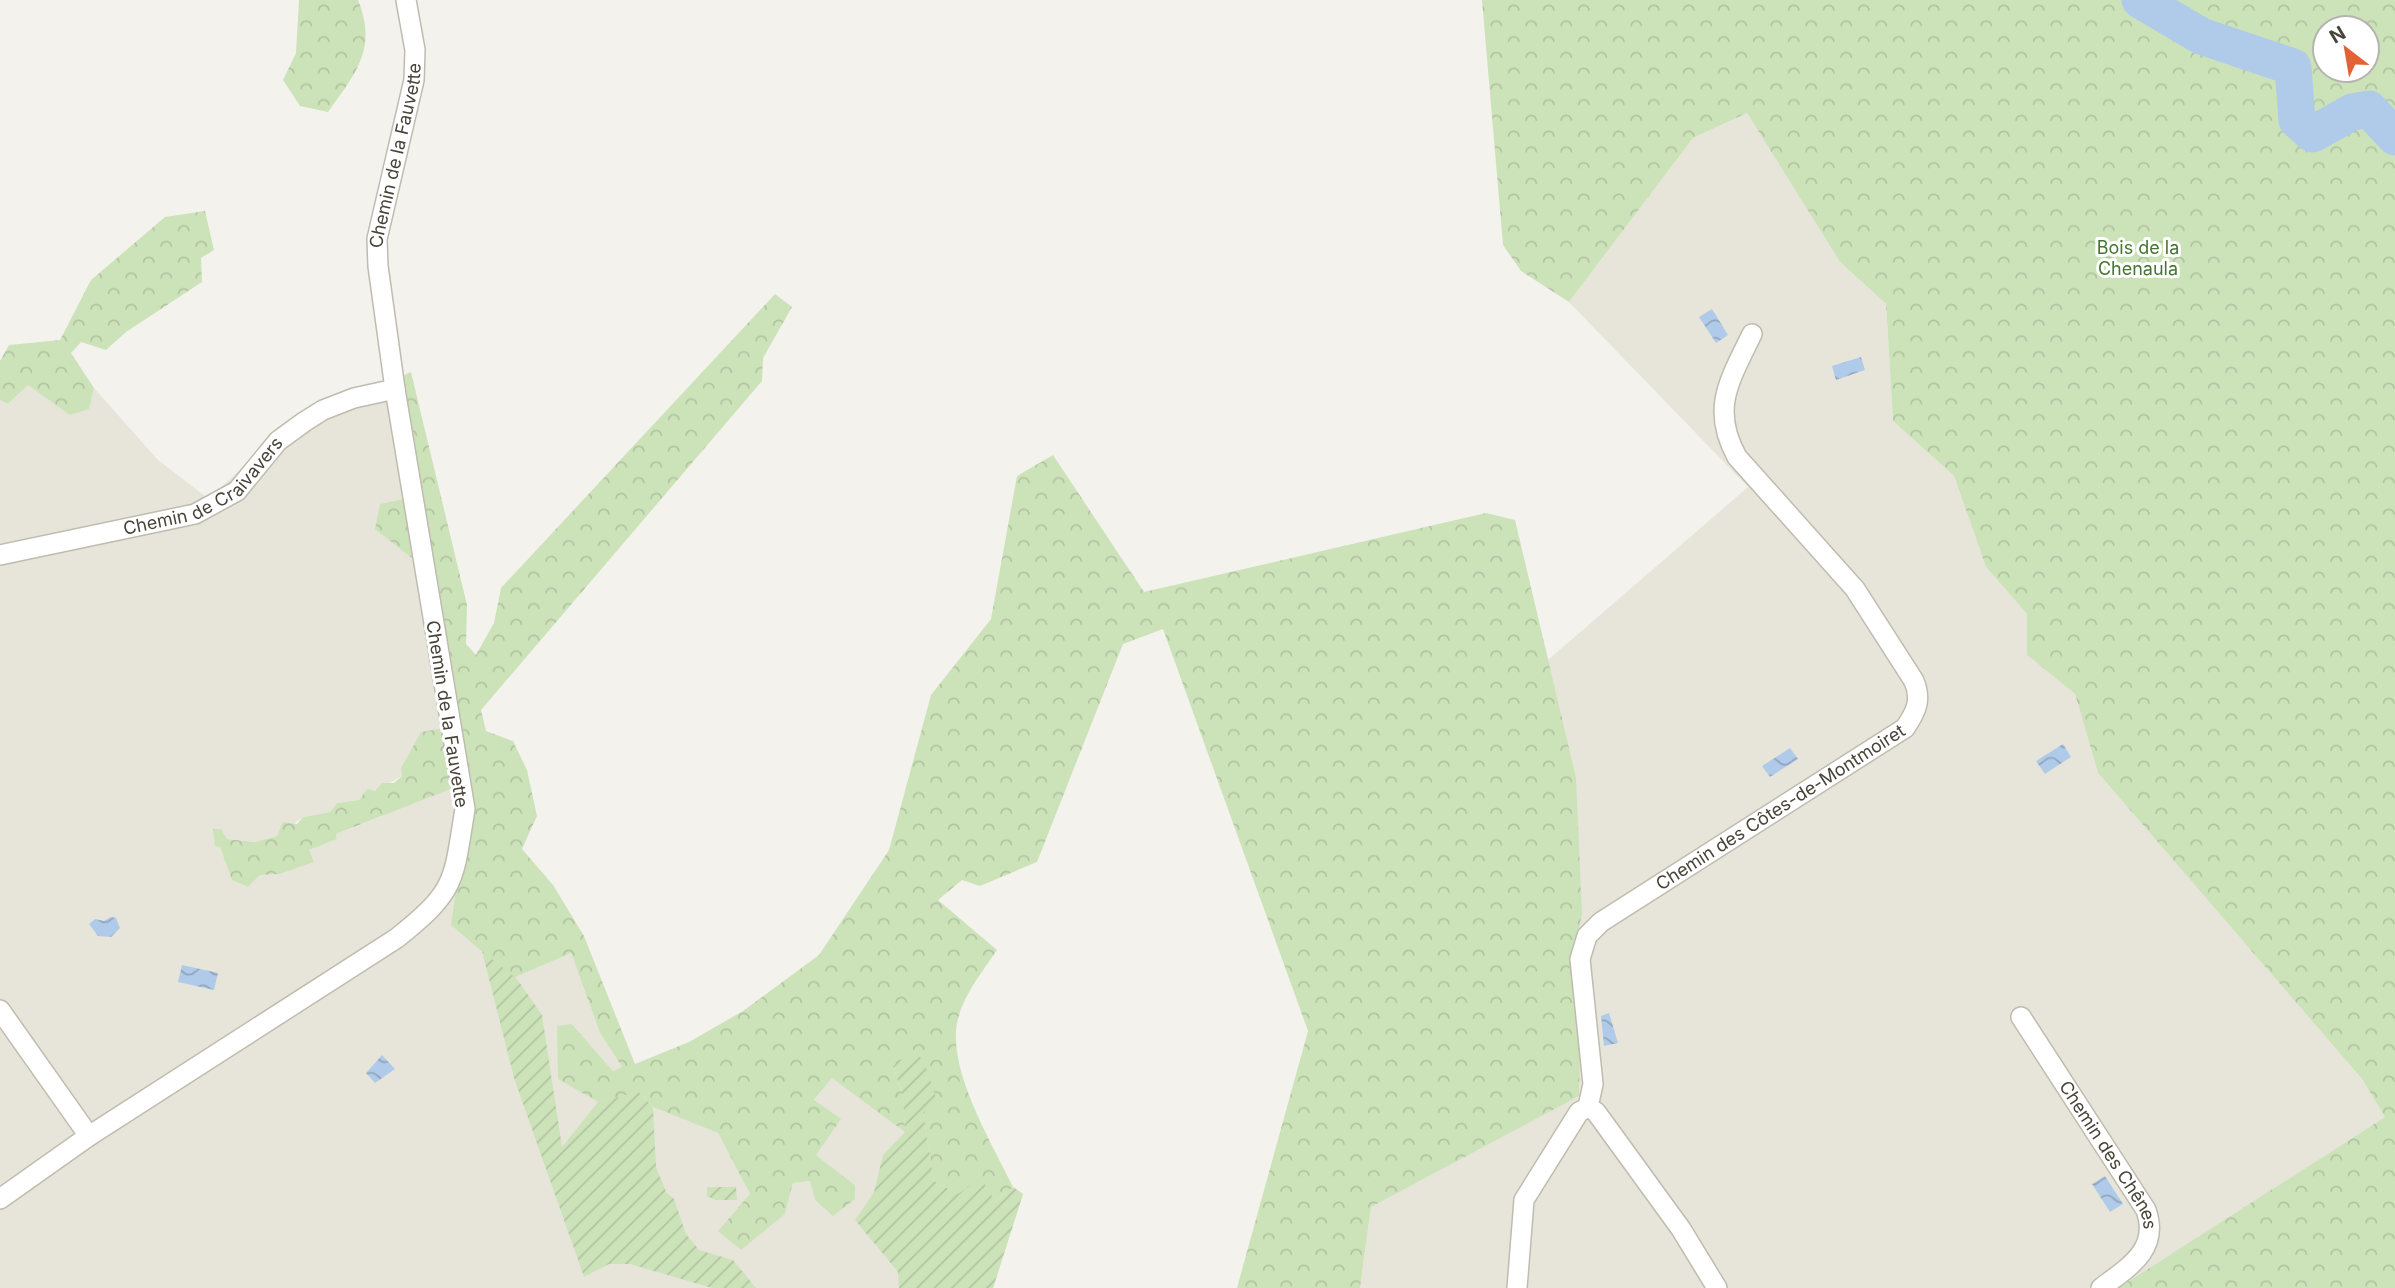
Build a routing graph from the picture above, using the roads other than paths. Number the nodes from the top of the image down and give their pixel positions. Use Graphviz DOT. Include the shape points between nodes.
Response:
graph roads {
  1 [pos="406,0"];
  2 [pos="1752,334"];
  3 [pos="394,389"];
  4 [pos="0,555"];
  5 [pos="0,1010"];
  6 [pos="2021,1017"];
  7 [pos="1588,1107"];
  8 [pos="89,1136"];
  9 [pos="0,1199"];
  10 [pos="1517,1288"];
  11 [pos="1717,1288"];
  12 [pos="2101,1288"];
  1 -- 3 [label="street, Chemin de la Fauvette" via="415,51 412,100 377,239"];
  2 -- 7 [label="street, Chemin des Côtes-de-Montmoiret" via="1727,386 1722,414 1730,444 1855,589 1914,681 1918,705 1905,728 1601,922 1587,936 1580,959 1593,1084"];
  3 -- 4 [label="street, Chemin de Craivavers" via="323,410 278,441 237,491 195,514"];
  3 -- 8 [label="street, Chemin de la Fauvette" via="465,808 455,874 432,911 397,938"];
  5 -- 8 [label="street"];
  6 -- 12 [label="street, Chemin des Chênes" via="2151,1223 2146,1249 2136,1262"];
  7 -- 10 [label="street" via="1579,1112 1524,1200"];
  7 -- 11 [label="street" via="1681,1228"];
  8 -- 9 [label="street, Chemin de la Fauvette"];
}
